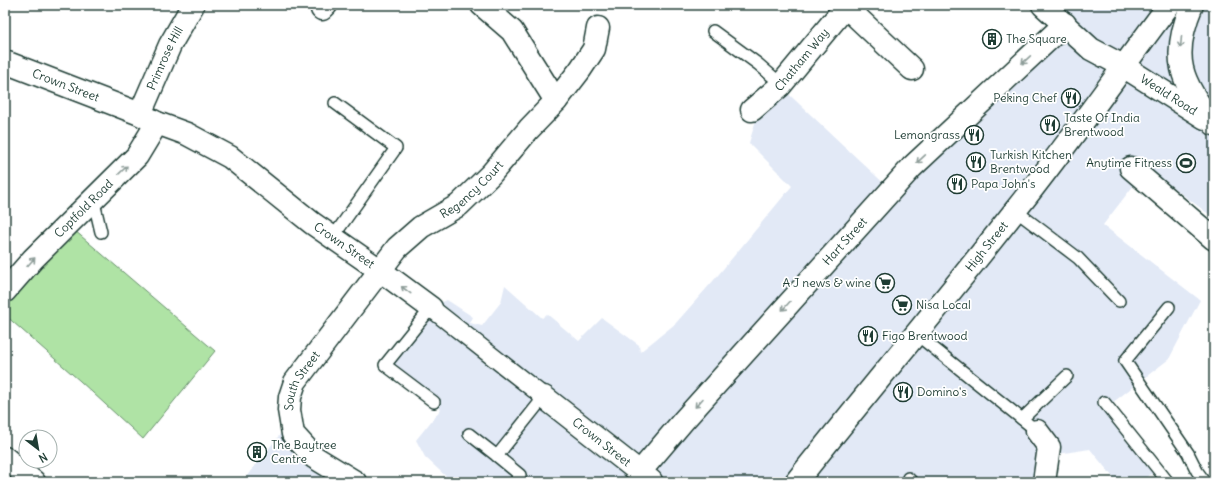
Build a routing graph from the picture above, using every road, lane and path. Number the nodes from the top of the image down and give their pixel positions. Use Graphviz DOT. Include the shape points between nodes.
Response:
graph roads {
  1 [pos="193,5"];
  2 [pos="482,5"];
  3 [pos="1043,5"];
  4 [pos="1169,5"];
  5 [pos="1192,5"];
  6 [pos="847,6"];
  7 [pos="1065,24"];
  8 [pos="598,28"];
  9 [pos="713,31"];
  10 [pos="5,62"];
  11 [pos="1123,66"];
  12 [pos="912,69"];
  13 [pos="781,84"];
  14 [pos="556,100"];
  15 [pos="335,103"];
  16 [pos="752,110"];
  17 [pos="149,118"];
  18 [pos="1214,124"];
  19 [pos="1131,168"];
  20 [pos="94,198"];
  21 [pos="1016,211"];
  22 [pos="101,232"];
  23 [pos="333,237"];
  24 [pos="1214,239"];
  25 [pos="381,271"];
  26 [pos="5,291"];
  27 [pos="1119,301"];
  28 [pos="1169,307"];
  29 [pos="431,308"];
  30 [pos="916,334"];
  31 [pos="1066,376"];
  32 [pos="544,397"];
  33 [pos="434,402"];
  34 [pos="1104,402"];
  35 [pos="1029,425"];
  36 [pos="469,434"];
  37 [pos="497,456"];
  38 [pos="5,458"];
  39 [pos="646,477"];
  40 [pos="34,482"];
  41 [pos="355,482"];
  42 [pos="514,482"];
  43 [pos="796,482"];
  44 [pos="1044,482"];
  45 [pos="1168,482"];
  46 [pos="1205,482"];
  1 -- 17 [label="street, Primrose Hill" via="170,46"];
  2 -- 14 [label="street" via="512,31"];
  3 -- 7 [label="street, Weald Road"];
  4 -- 11 [label="street, High Street"];
  5 -- 18 [label="street, one-way" via="1181,37 1181,64 1190,91"];
  6 -- 12 [label="street"];
  6 -- 13 [label="street, Chatham Way"];
  7 -- 11 [label="street, Weald Road" via="1091,49"];
  7 -- 39 [label="street, Hart Street, one-way" via="912,167 684,420"];
  8 -- 14 [label="street, Regency Court" via="594,49"];
  9 -- 13 [label="lane"];
  10 -- 17 [label="street, Crown Street"];
  11 -- 18 [label="street, Weald Road"];
  11 -- 21 [label="street, High Street" via="1082,125"];
  13 -- 16 [label="street, Chatham Way"];
  14 -- 25 [label="street, Regency Court" via="491,174 459,205 422,227 397,248"];
  15 -- 23 [label="lane" via="396,148"];
  20 -- 17 [label="street, Coptfold Road, one-way" via="137,156"];
  17 -- 23 [label="street, Crown Street" via="187,134 230,157"];
  19 -- 24 [label="street"];
  20 -- 22 [label="lane"];
  26 -- 20 [label="street, Coptfold Road, one-way"];
  21 -- 27 [label="lane" via="1078,258"];
  21 -- 30 [label="street, High Street"];
  23 -- 25 [label="street, Crown Street"];
  29 -- 25 [label="street, Crown Street, one-way"];
  25 -- 41 [label="street, South Street" via="295,382 290,397 289,410 293,434 314,457"];
  28 -- 46 [label="lane" via="1125,361"];
  29 -- 32 [label="street, Crown Street"];
  29 -- 33 [label="lane" via="385,365"];
  30 -- 35 [label="lane"];
  30 -- 43 [label="street, High Street"];
  31 -- 35 [label="lane"];
  32 -- 37 [label="lane"];
  32 -- 39 [label="street, Crown Street"];
  34 -- 45 [label="lane"];
  35 -- 44 [label="street" via="1049,447"];
  36 -- 37 [label="lane"];
  37 -- 42 [label="lane" via="520,475"];
  38 -- 40 [label="street"];
}
